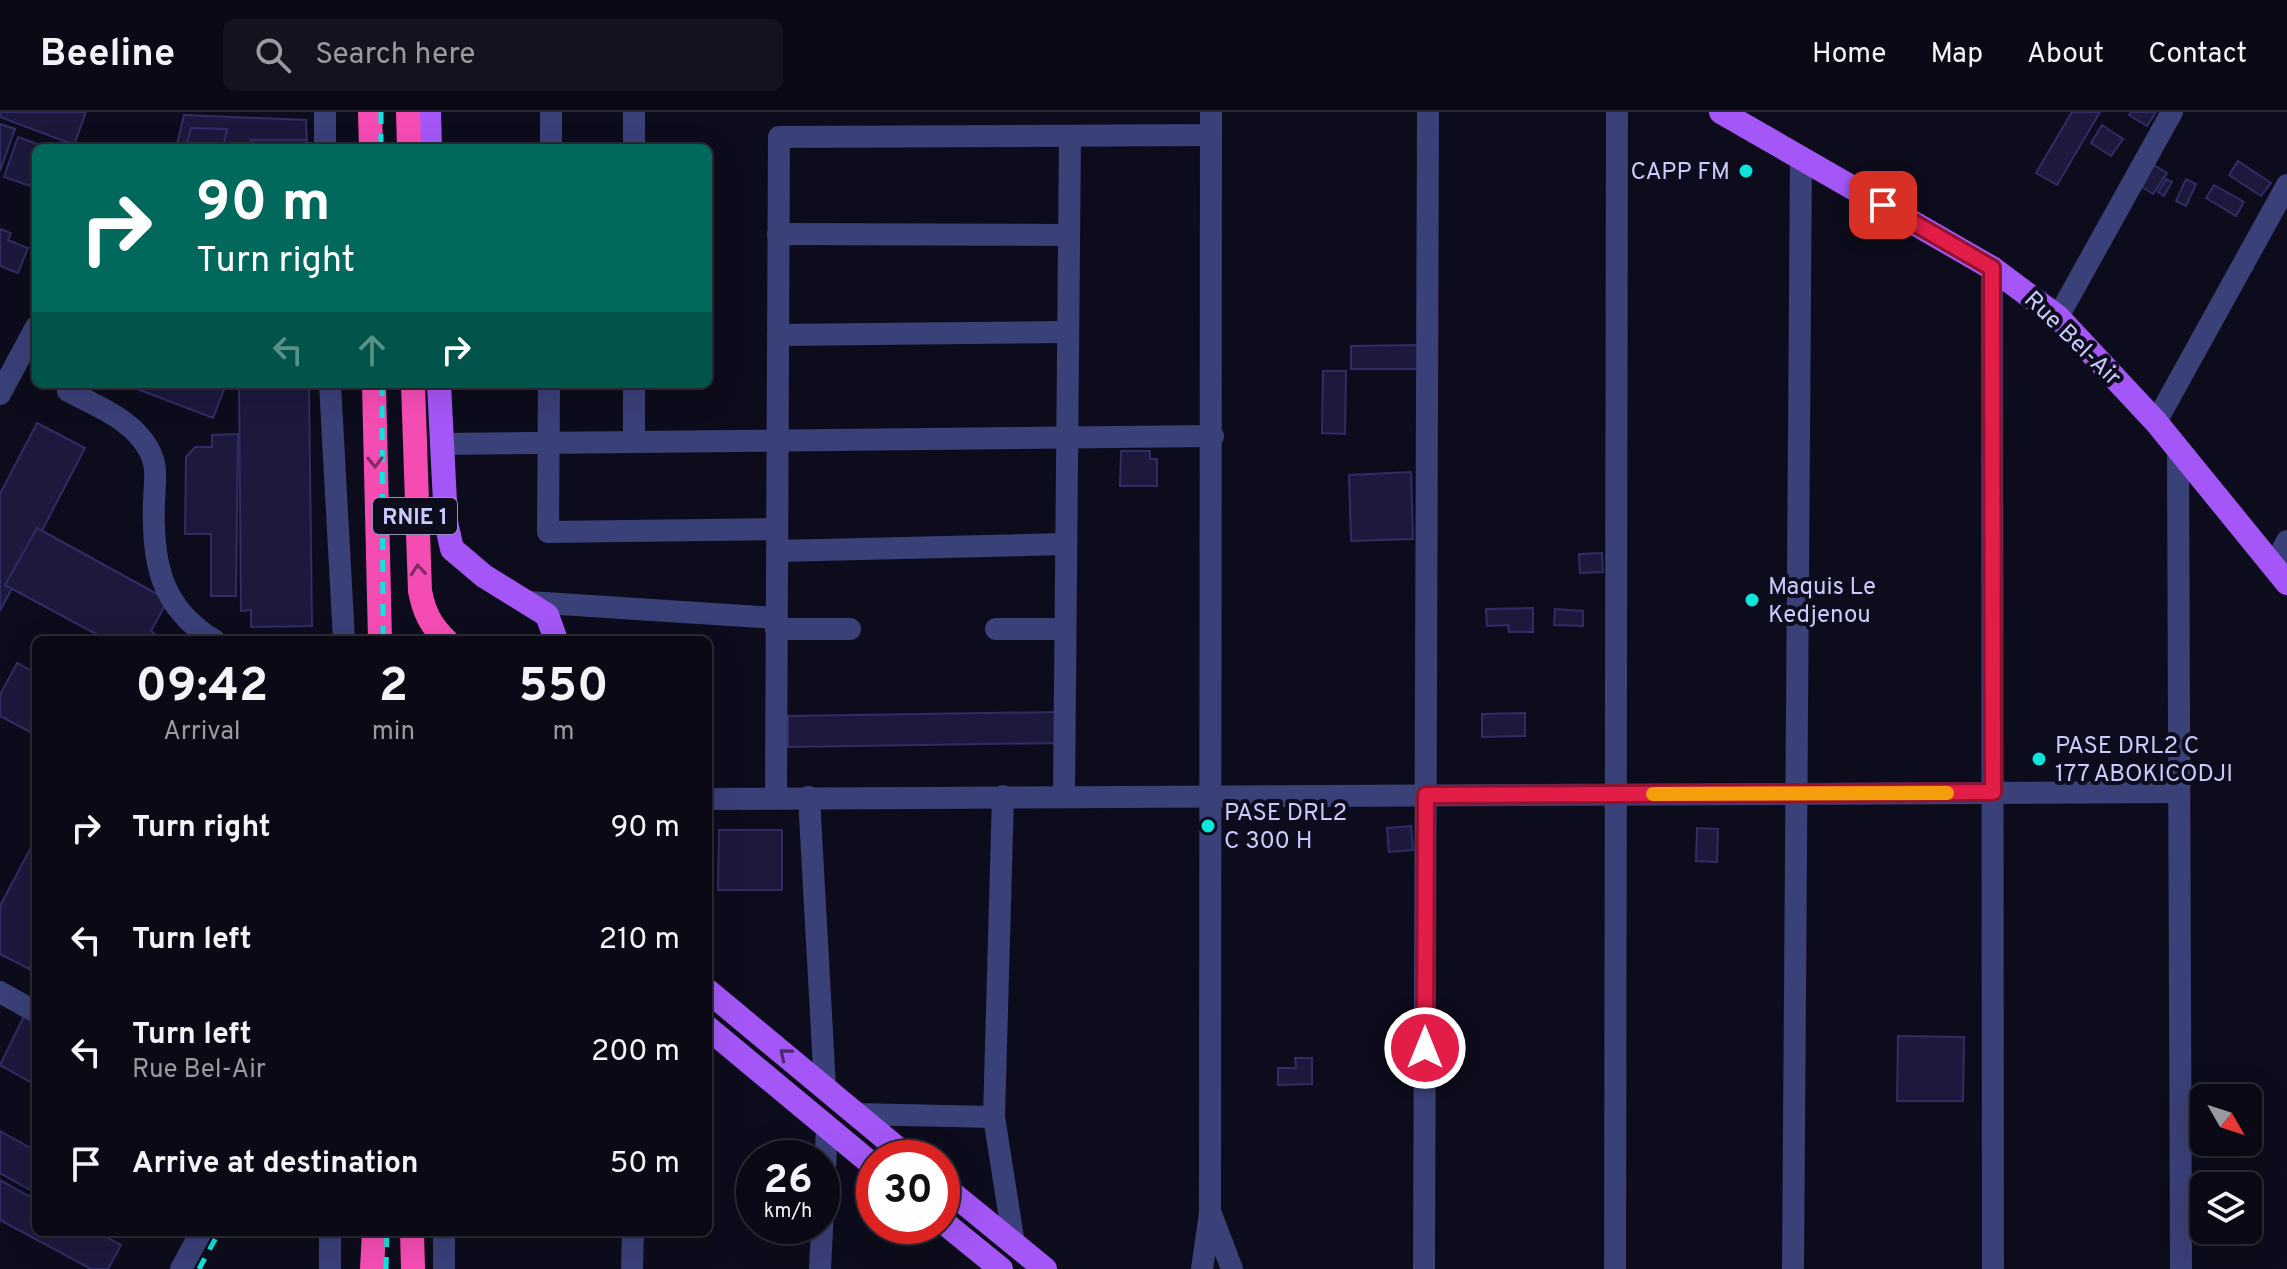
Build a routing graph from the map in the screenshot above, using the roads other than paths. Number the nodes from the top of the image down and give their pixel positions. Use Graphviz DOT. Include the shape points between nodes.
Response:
graph roads {
  1 [pos="325,112"];
  2 [pos="370,112"];
  3 [pos="408,112"];
  4 [pos="429,112"];
  5 [pos="551,112"];
  6 [pos="634,112"];
  7 [pos="1211,112"];
  8 [pos="1428,112"];
  9 [pos="1617,112"];
  10 [pos="1721,112"];
  11 [pos="2172,112"];
  12 [pos="1211,135"];
  13 [pos="1070,136"];
  14 [pos="325,144"];
  15 [pos="371,144"];
  16 [pos="409,144"];
  17 [pos="430,144"];
  18 [pos="551,144"];
  19 [pos="634,144"];
  20 [pos="1801,157"];
  21 [pos="2287,185"];
  22 [pos="778,234"];
  23 [pos="1069,235"];
  24 [pos="1992,268"];
  25 [pos="2058,317"];
  26 [pos="1068,332"];
  27 [pos="32,334"];
  28 [pos="778,335"];
  29 [pos="330,388"];
  30 [pos="374,388"];
  31 [pos="413,388"];
  32 [pos="439,388"];
  33 [pos="549,388"];
  34 [pos="634,388"];
  35 [pos="68,391"];
  36 [pos="0,394"];
  37 [pos="2156,422"];
  38 [pos="1213,436"];
  39 [pos="1067,438"];
  40 [pos="777,440"];
  41 [pos="634,441"];
  42 [pos="549,442"];
  43 [pos="442,444"];
  44 [pos="2178,449"];
  45 [pos="777,540"];
  46 [pos="2287,541"];
  47 [pos="1066,544"];
  48 [pos="2281,574"];
  49 [pos="538,609"];
  50 [pos="776,624"];
  51 [pos="850,629"];
  52 [pos="996,629"];
  53 [pos="1065,629"];
  54 [pos="209,636"];
  55 [pos="344,636"];
  56 [pos="380,636"];
  57 [pos="443,636"];
  58 [pos="546,636"];
  59 [pos="554,636"];
  60 [pos="1993,792"];
  61 [pos="2179,792"];
  62 [pos="1796,793"];
  63 [pos="1616,794"];
  64 [pos="1426,795"];
  65 [pos="1003,796"];
  66 [pos="1064,796"];
  67 [pos="1213,796"];
  68 [pos="776,797"];
  69 [pos="809,797"];
  70 [pos="712,799"];
  71 [pos="0,992"];
  72 [pos="712,994"];
  73 [pos="32,1010"];
  74 [pos="712,1031"];
  75 [pos="825,1087"];
  76 [pos="855,1114"];
  77 [pos="994,1117"];
  78 [pos="827,1128"];
  79 [pos="887,1140"];
  80 [pos="856,1151"];
  81 [pos="960,1200"];
  82 [pos="1210,1213"];
  83 [pos="199,1236"];
  84 [pos="330,1236"];
  85 [pos="374,1236"];
  86 [pos="412,1236"];
  87 [pos="444,1236"];
  88 [pos="633,1236"];
  89 [pos="960,1236"];
  90 [pos="1014,1244"];
  91 [pos="181,1269"];
  92 [pos="330,1269"];
  93 [pos="372,1269"];
  94 [pos="413,1269"];
  95 [pos="444,1269"];
  96 [pos="632,1269"];
  97 [pos="820,1269"];
  98 [pos="1001,1269"];
  99 [pos="1045,1269"];
  100 [pos="1202,1269"];
  101 [pos="1232,1269"];
  102 [pos="1424,1269"];
  103 [pos="1615,1269"];
  104 [pos="1793,1269"];
  105 [pos="1993,1269"];
  106 [pos="2181,1269"];
  1 -- 14 [label="street"];
  2 -- 15 [label="highway"];
  3 -- 16 [label="highway"];
  4 -- 17 [label="main road"];
  5 -- 18 [label="street"];
  6 -- 19 [label="street"];
  7 -- 12 [label="street"];
  8 -- 64 [label="street"];
  9 -- 63 [label="street"];
  10 -- 20 [label="main road, Rue Bel-Air"];
  11 -- 25 [label="street"];
  12 -- 13 [label="street"];
  12 -- 38 [label="street"];
  13 -- 22 [label="street" via="779,137"];
  13 -- 23 [label="street"];
  20 -- 24 [label="main road, Rue Bel-Air"];
  20 -- 62 [label="street"];
  21 -- 37 [label="street"];
  22 -- 23 [label="street"];
  22 -- 28 [label="street"];
  23 -- 26 [label="street"];
  24 -- 25 [label="main road, Rue Bel-Air"];
  24 -- 60 [label="street"];
  25 -- 37 [label="main road, Rue Bel-Air"];
  26 -- 28 [label="street"];
  26 -- 39 [label="street"];
  27 -- 36 [label="street"];
  28 -- 40 [label="street"];
  29 -- 55 [label="street"];
  30 -- 56 [label="highway, RNIE 1, one-way"];
  57 -- 31 [label="highway, RNIE 1, one-way" via="429,620 420,591"];
  32 -- 43 [label="main road"];
  33 -- 42 [label="street"];
  34 -- 41 [label="street"];
  35 -- 54 [label="street" via="124,422 144,443 157,466 156,568 185,616"];
  37 -- 44 [label="main road, Rue Bel-Air"];
  38 -- 39 [label="street"];
  38 -- 67 [label="street"];
  39 -- 40 [label="street"];
  39 -- 47 [label="street"];
  40 -- 41 [label="street"];
  40 -- 45 [label="street"];
  41 -- 42 [label="street"];
  42 -- 43 [label="street"];
  42 -- 45 [label="street" via="548,532"];
  43 -- 49 [label="main road" via="452,549"];
  44 -- 48 [label="main road, Rue Bel-Air"];
  44 -- 61 [label="street"];
  45 -- 47 [label="street"];
  45 -- 50 [label="street"];
  46 -- 48 [label="street"];
  47 -- 53 [label="street"];
  49 -- 50 [label="street"];
  49 -- 58 [label="main road"];
  49 -- 59 [label="main road"];
  50 -- 51 [label="street"];
  50 -- 68 [label="street"];
  52 -- 53 [label="street"];
  53 -- 66 [label="street"];
  60 -- 61 [label="street"];
  60 -- 62 [label="street"];
  60 -- 105 [label="street"];
  61 -- 106 [label="street"];
  62 -- 63 [label="street"];
  62 -- 104 [label="street"];
  63 -- 64 [label="street"];
  63 -- 103 [label="street"];
  64 -- 67 [label="street"];
  64 -- 102 [label="street"];
  65 -- 66 [label="street"];
  65 -- 69 [label="street"];
  65 -- 77 [label="street"];
  66 -- 67 [label="street"];
  67 -- 82 [label="street"];
  68 -- 69 [label="street"];
  68 -- 70 [label="street"];
  69 -- 75 [label="street"];
  71 -- 73 [label="street"];
  75 -- 72 [label="main road, one-way"];
  74 -- 78 [label="main road"];
  75 -- 76 [label="main road"];
  76 -- 77 [label="street"];
  76 -- 79 [label="main road"];
  77 -- 90 [label="street"];
  78 -- 80 [label="main road"];
  78 -- 97 [label="street"];
  81 -- 90 [label="main road"];
  82 -- 100 [label="street"];
  82 -- 101 [label="street"];
  83 -- 91 [label="street"];
  84 -- 92 [label="street"];
  85 -- 93 [label="highway"];
  86 -- 94 [label="highway"];
  87 -- 95 [label="street"];
  88 -- 96 [label="street"];
  89 -- 98 [label="main road"];
  90 -- 99 [label="main road"];
}
